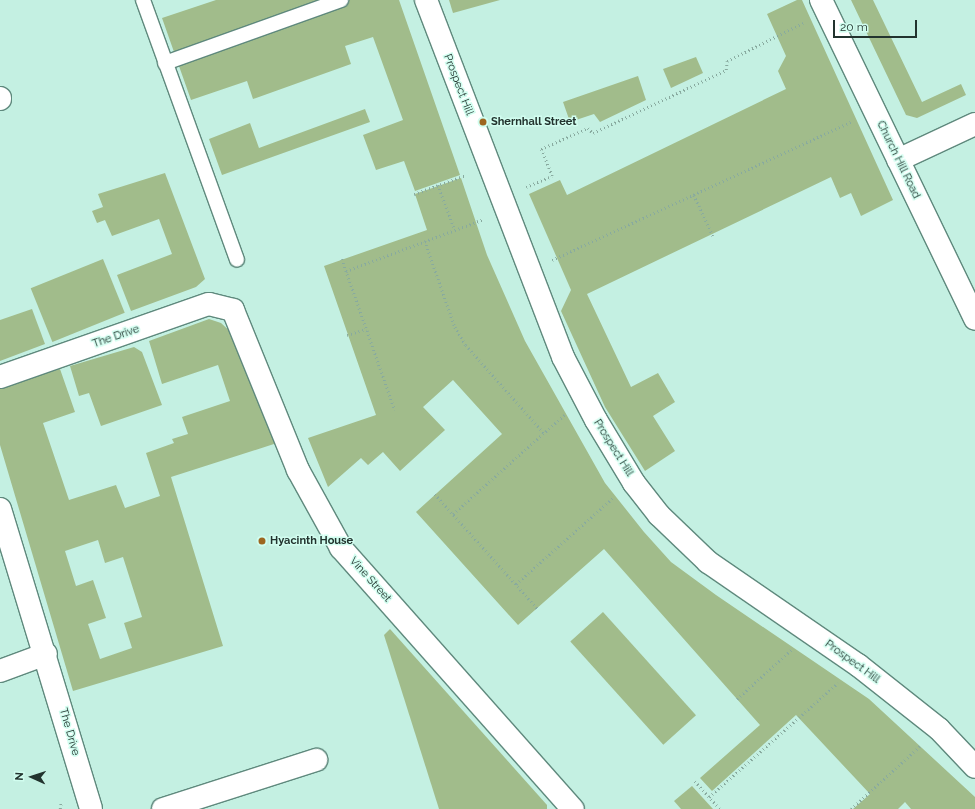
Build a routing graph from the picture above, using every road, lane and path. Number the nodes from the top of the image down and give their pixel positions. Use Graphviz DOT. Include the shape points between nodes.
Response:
graph roads {
  1 [pos="143,0"];
  2 [pos="341,0"];
  3 [pos="426,0"];
  4 [pos="824,5"];
  5 [pos="165,63"];
  6 [pos="875,111"];
  7 [pos="975,124"];
  8 [pos="898,160"];
  9 [pos="489,166"];
  10 [pos="438,185"];
  11 [pos="414,194"];
  12 [pos="694,195"];
  13 [pos="503,204"];
  14 [pos="455,230"];
  15 [pos="713,236"];
  16 [pos="424,241"];
  17 [pos="237,259"];
  18 [pos="342,259"];
  19 [pos="346,271"];
  20 [pos="528,272"];
  21 [pos="232,310"];
  22 [pos="975,319"];
  23 [pos="366,329"];
  24 [pos="347,335"];
  25 [pos="0,378"];
  26 [pos="586,400"];
  27 [pos="395,410"];
  28 [pos="544,433"];
  29 [pos="634,482"];
  30 [pos="435,494"];
  31 [pos="0,510"];
  32 [pos="453,514"];
  33 [pos="516,584"];
  34 [pos="538,609"];
  35 [pos="810,632"];
  36 [pos="46,654"];
  37 [pos="858,665"];
  38 [pos="0,671"];
  39 [pos="737,699"];
  40 [pos="938,729"];
  41 [pos="316,760"];
  42 [pos="975,767"];
  43 [pos="696,781"];
  44 [pos="709,797"];
  45 [pos="91,809"];
  46 [pos="163,809"];
  47 [pos="573,809"];
  48 [pos="720,809"];
  49 [pos="851,809"];
  1 -- 5 [label="lane"];
  2 -- 5 [label="lane"];
  3 -- 9 [label="street, Prospect Hill"];
  4 -- 6 [label="street, Church Hill Road"];
  4 -- 13 [label="path" via="727,61 726,70 593,134 588,128 541,149 552,176"];
  5 -- 17 [label="lane"];
  6 -- 8 [label="street, Church Hill Road"];
  6 -- 12 [label="path"];
  7 -- 8 [label="street"];
  8 -- 22 [label="street, Church Hill Road"];
  9 -- 10 [label="path"];
  9 -- 13 [label="street, Prospect Hill"];
  10 -- 11 [label="path"];
  10 -- 14 [label="path"];
  12 -- 15 [label="path"];
  12 -- 20 [label="path"];
  13 -- 14 [label="path"];
  13 -- 20 [label="street, Prospect Hill"];
  14 -- 16 [label="path"];
  16 -- 19 [label="path"];
  16 -- 28 [label="path" via="462,339"];
  18 -- 19 [label="path"];
  19 -- 23 [label="path"];
  20 -- 26 [label="street, Prospect Hill"];
  21 -- 25 [label="street, The Drive" via="210,304"];
  21 -- 47 [label="street, Vine Street" via="298,470 341,548"];
  23 -- 24 [label="path"];
  23 -- 27 [label="path"];
  26 -- 28 [label="path"];
  26 -- 29 [label="street, Prospect Hill"];
  28 -- 32 [label="path"];
  29 -- 33 [label="path" via="607,502"];
  29 -- 35 [label="street, Prospect Hill" via="659,515 708,562"];
  30 -- 32 [label="path"];
  31 -- 36 [label="street, The Drive"];
  32 -- 33 [label="path"];
  33 -- 34 [label="path"];
  35 -- 37 [label="street, Prospect Hill"];
  35 -- 39 [label="path"];
  36 -- 38 [label="street"];
  36 -- 45 [label="street, The Drive"];
  37 -- 40 [label="street, Prospect Hill"];
  37 -- 44 [label="path"];
  40 -- 42 [label="street, Prospect Hill"];
  40 -- 49 [label="path"];
  41 -- 46 [label="street"];
  43 -- 44 [label="path"];
  44 -- 48 [label="path"];
}
